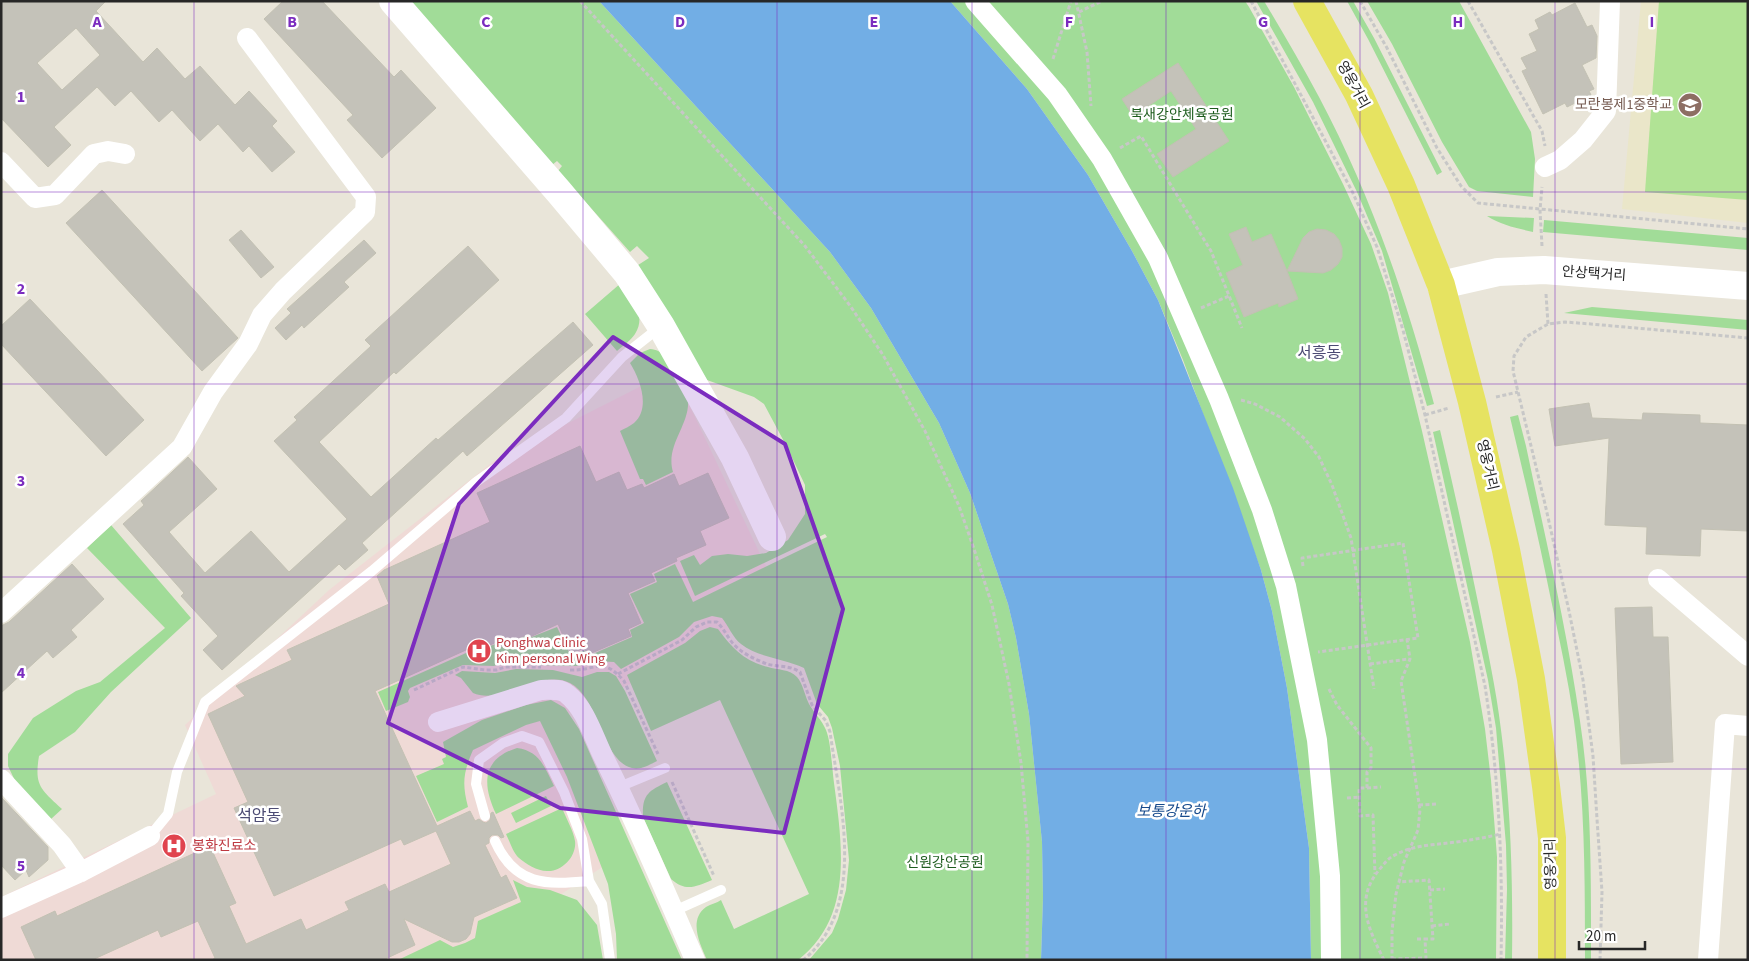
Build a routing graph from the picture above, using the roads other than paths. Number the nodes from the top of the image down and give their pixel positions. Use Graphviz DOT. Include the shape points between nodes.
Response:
graph roads {
  1 [pos="392,1"];
  2 [pos="976,1"];
  3 [pos="1307,1"];
  4 [pos="1610,1"];
  5 [pos="246,38"];
  6 [pos="126,154"];
  7 [pos="1,162"];
  8 [pos="1544,167"];
  9 [pos="1441,285"];
  10 [pos="1748,286"];
  11 [pos="661,326"];
  12 [pos="772,537"];
  13 [pos="1658,579"];
  14 [pos="1,613"];
  15 [pos="1748,656"];
  16 [pos="438,722"];
  17 [pos="1748,726"];
  18 [pos="665,768"];
  19 [pos="1,779"];
  20 [pos="619,787"];
  21 [pos="485,816"];
  22 [pos="150,836"];
  23 [pos="495,840"];
  24 [pos="81,872"];
  25 [pos="590,881"];
  26 [pos="721,890"];
  27 [pos="1,908"];
  28 [pos="674,911"];
  29 [pos="610,960"];
  30 [pos="695,960"];
  31 [pos="1331,960"];
  32 [pos="1552,960"];
  33 [pos="1708,960"];
  1 -- 11 [label="street" via="627,273"];
  2 -- 31 [label="street" via="1057,94 1102,159 1158,258 1219,399 1262,510 1286,586 1317,740 1330,876"];
  3 -- 9 [label="main road, 영웅거리" via="1359,96 1401,185"];
  4 -- 8 [label="street" via="1606,111 1583,140 1560,160"];
  5 -- 14 [label="street" via="366,197 365,212 262,315 248,344 213,392 182,447"];
  6 -- 7 [label="street" via="108,151 94,154 55,195 35,198"];
  9 -- 10 [label="street, 안상택거리" via="1498,272 1544,270"];
  9 -- 32 [label="main road, 영웅거리" via="1496,504 1531,679 1552,838"];
  11 -- 12 [label="street" via="735,458"];
  11 -- 22 [label="lane" via="622,357 566,418 476,482 372,571 205,702 177,772 168,814"];
  13 -- 15 [label="street"];
  16 -- 20 [label="street" via="542,690 556,689 566,693 583,713"];
  17 -- 33 [label="street" via="1725,724"];
  18 -- 20 [label="lane"];
  19 -- 24 [label="street" via="62,845"];
  20 -- 28 [label="street"];
  21 -- 25 [label="lane" via="476,784 479,760 502,743 522,736 539,742 564,792 582,839"];
  22 -- 24 [label="street"];
  23 -- 25 [label="lane" via="514,869 532,880 559,884"];
  24 -- 27 [label="street"];
  25 -- 29 [label="lane" via="602,904"];
  26 -- 28 [label="lane"];
  28 -- 30 [label="street"];
}
